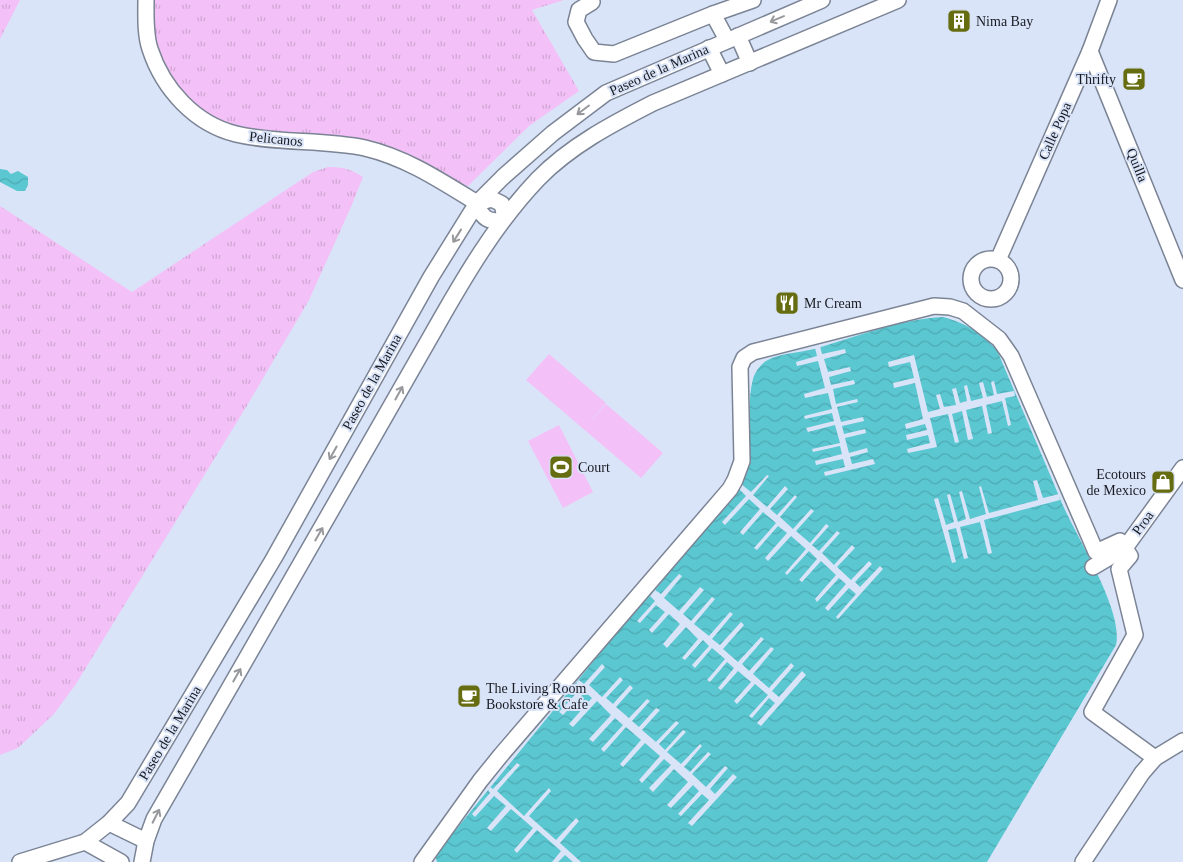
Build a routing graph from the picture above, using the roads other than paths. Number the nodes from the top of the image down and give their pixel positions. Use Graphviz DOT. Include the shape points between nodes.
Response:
graph roads {
  1 [pos="146,0"];
  2 [pos="753,0"];
  3 [pos="822,0"];
  4 [pos="898,0"];
  5 [pos="1109,0"];
  6 [pos="592,2"];
  7 [pos="714,14"];
  8 [pos="732,38"];
  9 [pos="709,48"];
  10 [pos="1090,51"];
  11 [pos="750,62"];
  12 [pos="722,74"];
  13 [pos="478,203"];
  14 [pos="502,220"];
  15 [pos="998,260"];
  16 [pos="1183,280"];
  17 [pos="1183,468"];
  18 [pos="309,496"];
  19 [pos="333,509"];
  20 [pos="1125,548"];
  21 [pos="1093,567"];
  22 [pos="1183,741"];
  23 [pos="1156,758"];
  24 [pos="109,823"];
  25 [pos="146,841"];
  26 [pos="84,842"];
  27 [pos="20,862"];
  28 [pos="121,862"];
  29 [pos="142,862"];
  30 [pos="422,862"];
  31 [pos="1083,862"];
  1 -- 13 [label="street, Pelicanos" via="150,48 162,75 179,100 203,120 235,134 347,146 393,156"];
  2 -- 7 [label="street"];
  3 -- 8 [label="street, Paseo de la Marina, one-way"];
  4 -- 11 [label="street, Paseo de la Marina"];
  5 -- 10 [label="street, Calle Popa"];
  6 -- 7 [label="street" via="578,10 576,22 594,52 614,54"];
  7 -- 8 [label="street"];
  8 -- 9 [label="street, Paseo de la Marina"];
  8 -- 11 [label="street"];
  9 -- 12 [label="street"];
  9 -- 13 [label="street, Paseo de la Marina, one-way" via="606,93 552,133"];
  10 -- 15 [label="street, Calle Popa"];
  10 -- 16 [label="street, Quilla"];
  11 -- 12 [label="street, Paseo de la Marina"];
  12 -- 14 [label="street, Paseo de la Marina" via="617,122 574,148 539,178"];
  13 -- 14 [label="street, Pelicanos" via="492,200 502,204"];
  13 -- 18 [label="street, Paseo de la Marina, one-way" via="431,277"];
  19 -- 14 [label="street, Paseo de la Marina, one-way" via="450,303"];
  17 -- 20 [label="street, Proa"];
  18 -- 19 [label="street"];
  18 -- 24 [label="street, Paseo de la Marina" via="128,803"];
  25 -- 19 [label="street, Paseo de la Marina, one-way" via="154,819"];
  20 -- 21 [label="street, Proa"];
  20 -- 23 [label="street" via="1130,556 1119,569 1134,635 1092,712"];
  20 -- 30 [label="street" via="1120,541 1096,552 1011,356 999,339 964,311 934,306 753,352 744,358 740,367 742,461 730,489 501,755"];
  22 -- 23 [label="street"];
  23 -- 31 [label="street" via="1142,773"];
  24 -- 25 [label="street"];
  24 -- 26 [label="street, Paseo de la Marina"];
  25 -- 29 [label="street, Paseo de la Marina"];
  26 -- 27 [label="street, Paseo de la Marina"];
  26 -- 28 [label="street"];
}
